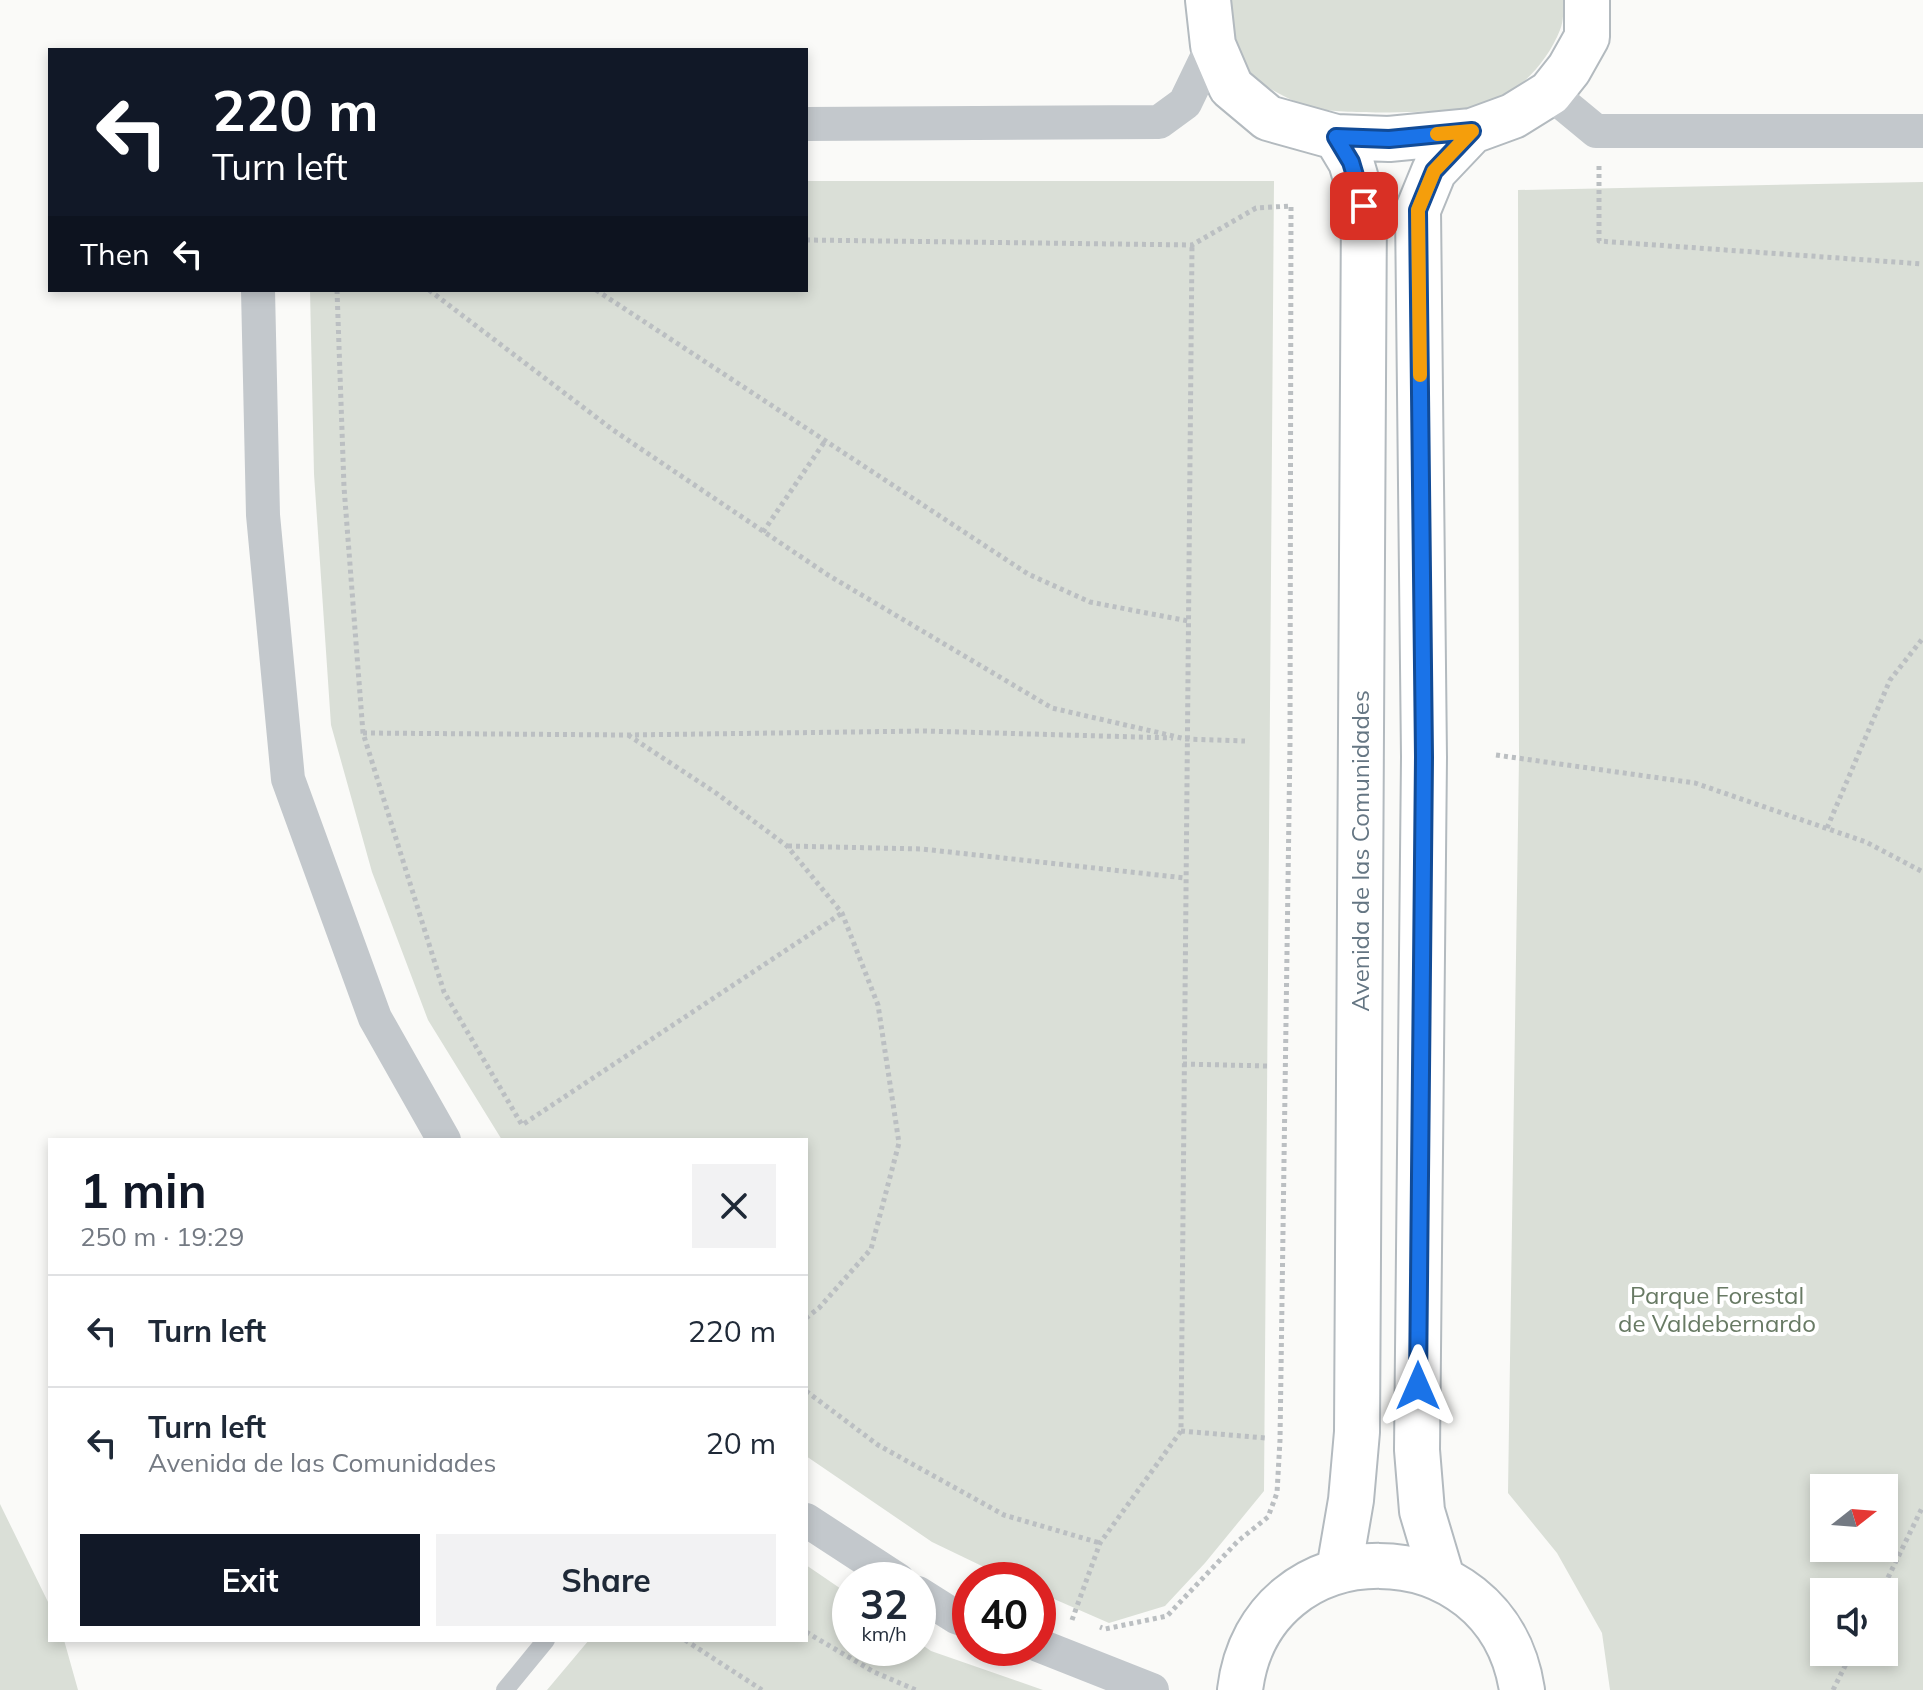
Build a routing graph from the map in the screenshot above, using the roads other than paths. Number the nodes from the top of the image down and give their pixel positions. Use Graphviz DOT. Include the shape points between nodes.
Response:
graph roads {
  1 [pos="1208,0"];
  2 [pos="1587,0"];
  3 [pos="1213,45"];
  4 [pos="1550,93"];
  5 [pos="808,124"];
  6 [pos="1472,131"];
  7 [pos="1923,131"];
  8 [pos="1336,137"];
  9 [pos="258,292"];
  10 [pos="443,1138"];
  11 [pos="808,1521"];
  12 [pos="870,1562"];
  13 [pos="1339,1570"];
  14 [pos="1442,1578"];
  15 [pos="544,1642"];
  16 [pos="1056,1652"];
  17 [pos="505,1690"];
  18 [pos="1152,1690"];
  19 [pos="1240,1690"];
  20 [pos="1522,1690"];
  1 -- 3 [label="street"];
  2 -- 4 [label="street" via="1587,37"];
  3 -- 5 [label="street" via="1185,103 1159,122"];
  3 -- 8 [label="street" via="1231,87 1268,118"];
  4 -- 6 [label="street" via="1513,116"];
  4 -- 7 [label="street" via="1596,131"];
  6 -- 8 [label="street" via="1389,139"];
  6 -- 14 [label="street" via="1434,171 1418,210 1424,757 1417,1450 1422,1511"];
  8 -- 13 [label="street, Avenida de las Comunidades" via="1351,162 1364,206 1357,1432"];
  9 -- 10 [label="street" via="263,515 288,779 375,1018"];
  11 -- 12 [label="street"];
  13 -- 14 [label="street" via="1391,1564"];
  13 -- 19 [label="street" via="1316,1579 1276,1609 1249,1652"];
  14 -- 20 [label="street" via="1475,1599 1498,1627 1514,1657"];
  15 -- 17 [label="lane"];
  16 -- 18 [label="street"];
}
